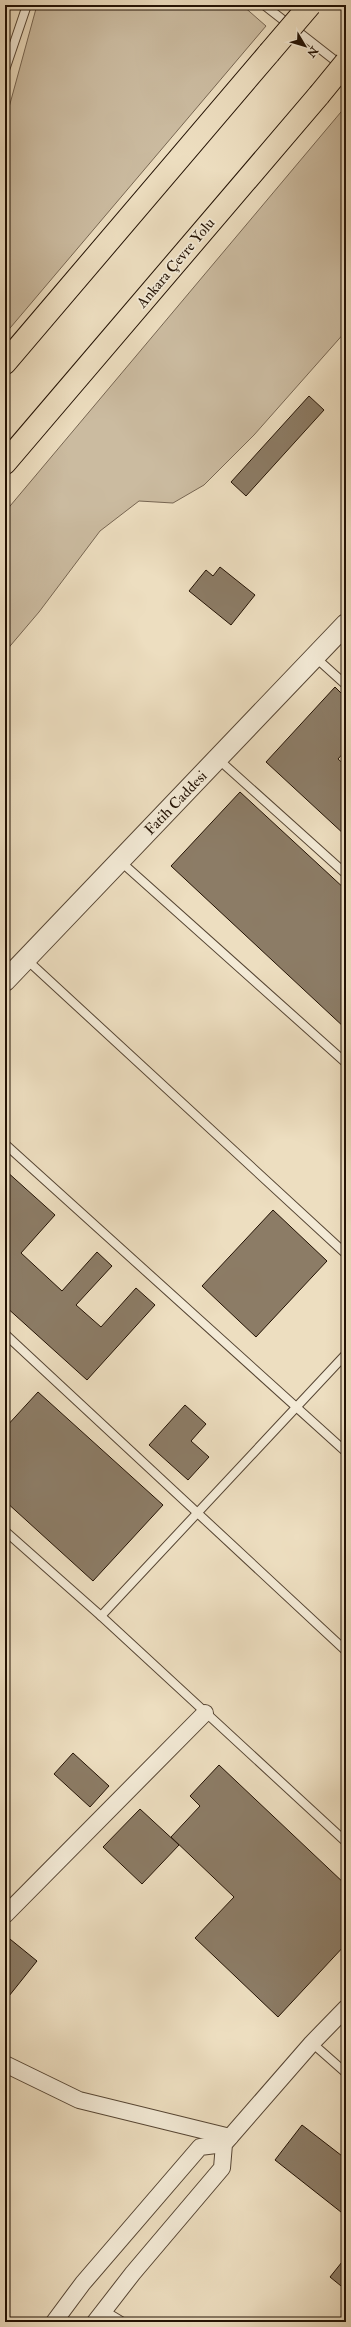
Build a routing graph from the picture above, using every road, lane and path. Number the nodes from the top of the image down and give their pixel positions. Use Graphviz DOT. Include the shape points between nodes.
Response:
graph roads {
  1 [pos="27,5"];
  2 [pos="264,5"];
  3 [pos="310,5"];
  4 [pos="346,62"];
  5 [pos="346,69"];
  6 [pos="5,70"];
  7 [pos="5,363"];
  8 [pos="5,463"];
  9 [pos="346,624"];
  10 [pos="315,657"];
  11 [pos="346,685"];
  12 [pos="218,759"];
  13 [pos="120,861"];
  14 [pos="346,874"];
  15 [pos="25,959"];
  16 [pos="5,981"];
  17 [pos="346,1063"];
  18 [pos="5,1144"];
  19 [pos="346,1254"];
  20 [pos="5,1334"];
  21 [pos="346,1354"];
  22 [pos="298,1406"];
  23 [pos="346,1452"];
  24 [pos="198,1511"];
  25 [pos="5,1531"];
  26 [pos="101,1616"];
  27 [pos="346,1651"];
  28 [pos="205,1712"];
  29 [pos="346,1842"];
  30 [pos="5,1915"];
  31 [pos="346,2008"];
  32 [pos="312,2043"];
  33 [pos="5,2064"];
  34 [pos="346,2073"];
  35 [pos="227,2140"];
  36 [pos="99,2316"];
  37 [pos="54,2322"];
  38 [pos="123,2322"];
  1 -- 6 [label="lane"];
  2 -- 5 [label="lane"];
  3 -- 7 [label="highway, bridge"];
  4 -- 8 [label="highway, Ankara Çevre Yolu, bridge"];
  9 -- 10 [label="street, Fatih Caddesi"];
  10 -- 11 [label="lane"];
  10 -- 12 [label="street, Fatih Caddesi"];
  12 -- 13 [label="street, Fatih Caddesi"];
  12 -- 14 [label="lane"];
  13 -- 15 [label="street, Fatih Caddesi"];
  13 -- 17 [label="lane"];
  15 -- 16 [label="street, Fatih Caddesi"];
  15 -- 19 [label="lane"];
  18 -- 22 [label="lane"];
  20 -- 24 [label="lane"];
  21 -- 22 [label="lane"];
  22 -- 23 [label="lane"];
  22 -- 24 [label="lane"];
  24 -- 26 [label="lane"];
  24 -- 27 [label="lane"];
  25 -- 26 [label="lane"];
  26 -- 28 [label="lane"];
  28 -- 29 [label="lane"];
  28 -- 30 [label="street"];
  31 -- 32 [label="street"];
  32 -- 34 [label="lane"];
  32 -- 35 [label="street"];
  33 -- 35 [label="street" via="79,2100"];
  35 -- 36 [label="street" via="222,2168"];
  35 -- 37 [label="street" via="200,2147 83,2283"];
  36 -- 38 [label="lane"];
}
